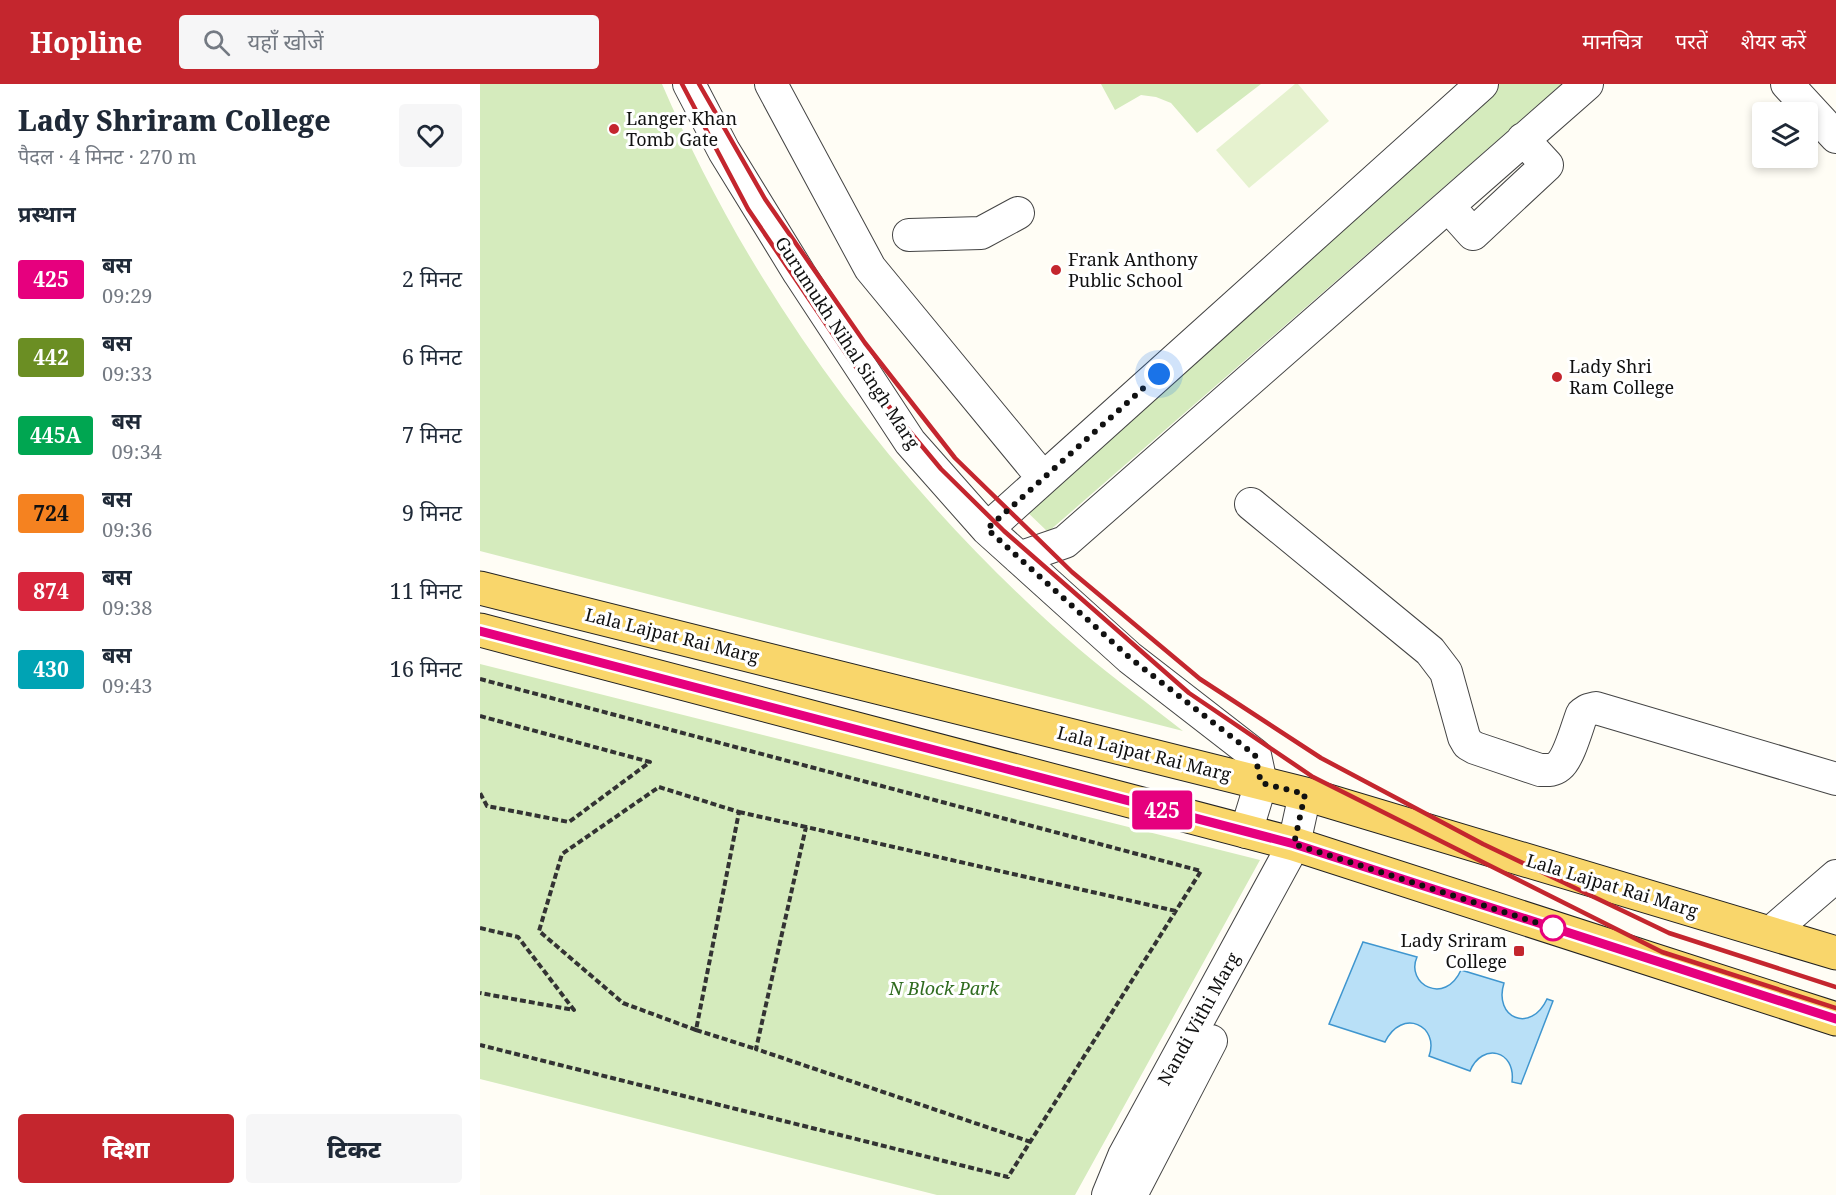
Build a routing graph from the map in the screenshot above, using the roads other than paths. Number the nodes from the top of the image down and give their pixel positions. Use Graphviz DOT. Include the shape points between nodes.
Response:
graph roads {
  1 [pos="689,84"];
  2 [pos="771,84"];
  3 [pos="1587,84"];
  4 [pos="1787,84"];
  5 [pos="1470,88"];
  6 [pos="1836,136"];
  7 [pos="1018,213"];
  8 [pos="909,235"];
  9 [pos="1043,478"];
  10 [pos="1251,504"];
  11 [pos="987,529"];
  12 [pos="1019,558"];
  13 [pos="480,588"];
  14 [pos="480,630"];
  15 [pos="804,669"];
  16 [pos="873,686"];
  17 [pos="792,712"];
  18 [pos="864,732"];
  19 [pos="1836,779"];
  20 [pos="1261,783"];
  21 [pos="1315,797"];
  22 [pos="1246,832"];
  23 [pos="1303,847"];
  24 [pos="1836,876"];
  25 [pos="1770,933"];
  26 [pos="1836,953"];
  27 [pos="1836,1019"];
  28 [pos="1107,1195"];
  29 [pos="1131,1195"];
  1 -- 11 [label="street, Gurumukh Nihal Singh Marg" via="724,152 910,442"];
  2 -- 9 [label="street" via="870,268"];
  3 -- 12 [label="street" via="1065,542"];
  4 -- 6 [label="street"];
  5 -- 9 [label="street"];
  7 -- 8 [label="street" via="981,233"];
  9 -- 11 [label="street"];
  10 -- 19 [label="street" via="1430,651 1446,672 1464,737 1475,748 1550,770 1564,759 1582,714 1596,708"];
  11 -- 12 [label="street, Gurumukh Nihal Singh Marg"];
  12 -- 20 [label="street, Gurumukh Nihal Singh Marg" via="1130,658 1255,755"];
  13 -- 15 [label="main road, Lala Lajpat Rai Marg"];
  14 -- 17 [label="main road"];
  15 -- 16 [label="main road, Lala Lajpat Rai Marg"];
  15 -- 17 [label="main road"];
  16 -- 18 [label="main road"];
  16 -- 20 [label="main road, Lala Lajpat Rai Marg"];
  17 -- 18 [label="main road"];
  18 -- 22 [label="main road"];
  20 -- 21 [label="main road, Lala Lajpat Rai Marg"];
  20 -- 22 [label="street"];
  21 -- 23 [label="street"];
  21 -- 25 [label="main road, Lala Lajpat Rai Marg"];
  22 -- 23 [label="main road"];
  23 -- 27 [label="main road"];
  23 -- 28 [label="street, Nandi Vithi Marg" via="1124,1156"];
  23 -- 29 [label="street, Nandi Vithi Marg"];
  24 -- 25 [label="street"];
  25 -- 26 [label="main road, Lala Lajpat Rai Marg"];
}
